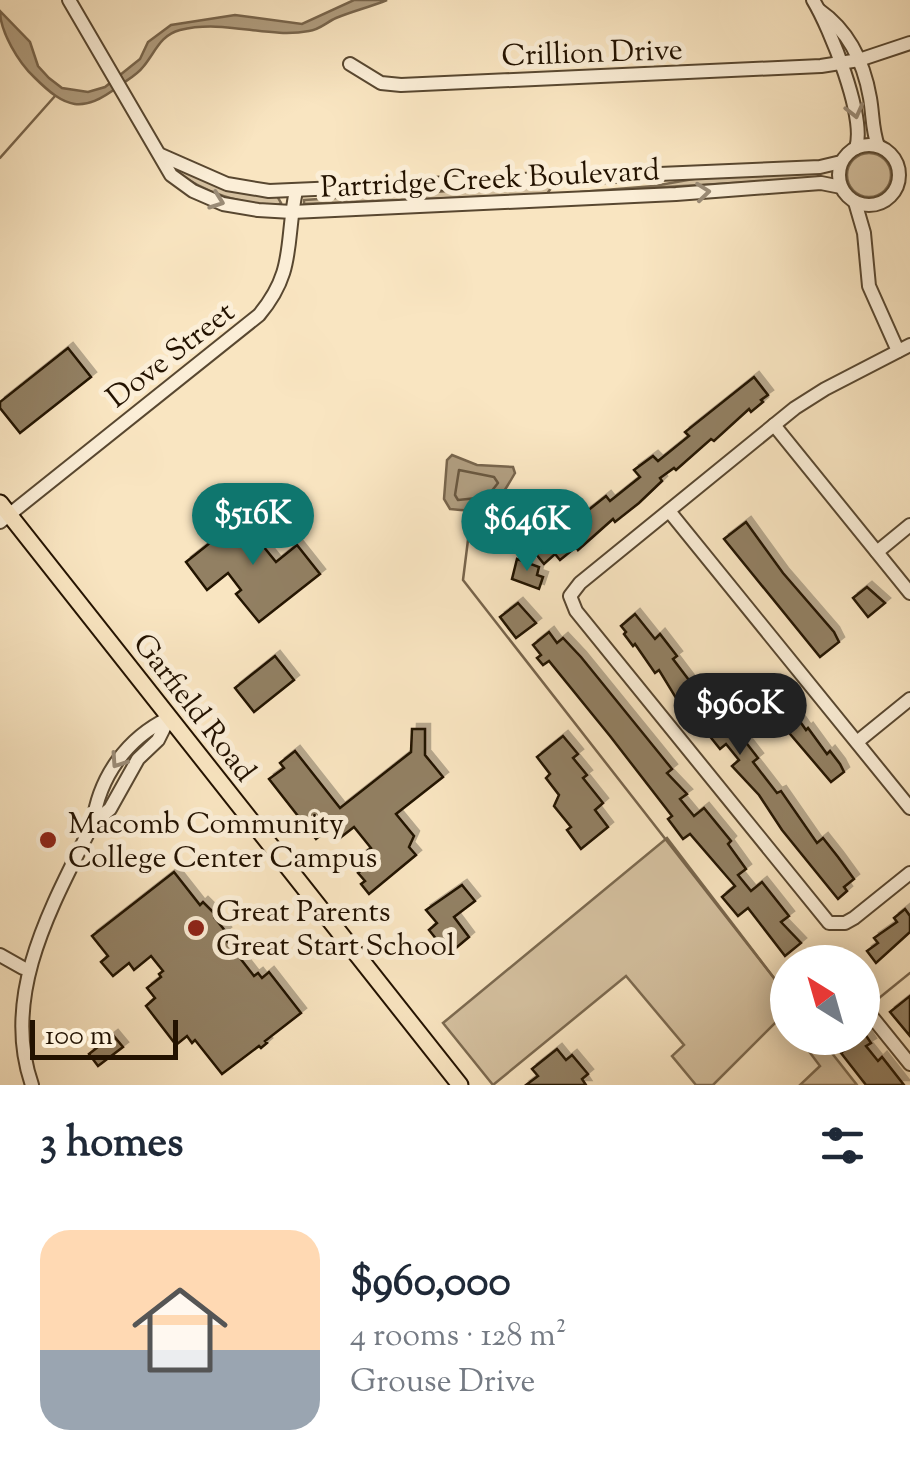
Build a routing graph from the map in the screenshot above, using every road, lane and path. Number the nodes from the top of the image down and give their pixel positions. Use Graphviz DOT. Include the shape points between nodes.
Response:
graph roads {
  1 [pos="70,0"];
  2 [pos="816,5"];
  3 [pos="910,43"];
  4 [pos="858,60"];
  5 [pos="841,63"];
  6 [pos="350,64"];
  7 [pos="878,146"];
  8 [pos="856,148"];
  9 [pos="161,155"];
  10 [pos="842,162"];
  11 [pos="903,162"];
  12 [pos="904,183"];
  13 [pos="841,187"];
  14 [pos="296,191"];
  15 [pos="856,202"];
  16 [pos="880,203"];
  17 [pos="292,212"];
  18 [pos="864,233"];
  19 [pos="904,348"];
  20 [pos="774,425"];
  21 [pos="669,510"];
  22 [pos="2,514"];
  23 [pos="910,525"];
  24 [pos="877,552"];
  25 [pos="910,594"];
  26 [pos="910,699"];
  27 [pos="169,718"];
  28 [pos="857,742"];
  29 [pos="910,808"];
  30 [pos="910,872"];
  31 [pos="0,955"];
  32 [pos="23,968"];
  33 [pos="880,1026"];
  34 [pos="909,1061"];
  35 [pos="32,1085"];
  36 [pos="460,1085"];
  1 -- 9 [label="street, Partridge Creek Boulevard"];
  2 -- 4 [label="street" via="845,33"];
  2 -- 5 [label="street"];
  3 -- 4 [label="street, Crillion Drive"];
  4 -- 5 [label="street, Crillion Drive"];
  4 -- 7 [label="street"];
  5 -- 6 [label="street, Crillion Drive" via="401,85 381,83"];
  5 -- 8 [label="street, one-way" via="858,121"];
  7 -- 8 [label="street"];
  7 -- 11 [label="street"];
  8 -- 10 [label="street"];
  9 -- 14 [label="street, Partridge Creek Boulevard" via="227,184"];
  9 -- 17 [label="street, Partridge Creek Boulevard, one-way" via="171,175 208,198"];
  10 -- 13 [label="street"];
  10 -- 14 [label="street, Partridge Creek Boulevard"];
  11 -- 12 [label="street"];
  12 -- 16 [label="street"];
  13 -- 15 [label="street"];
  17 -- 13 [label="street, Partridge Creek Boulevard, one-way"];
  14 -- 17 [label="street, Dove Street"];
  15 -- 16 [label="street"];
  15 -- 18 [label="street"];
  16 -- 18 [label="street"];
  17 -- 22 [label="street, Dove Street" via="286,271 259,314"];
  18 -- 19 [label="street" via="869,286"];
  19 -- 20 [label="street"];
  20 -- 21 [label="street"];
  20 -- 24 [label="street"];
  21 -- 28 [label="street"];
  21 -- 30 [label="street" via="580,582 570,596 576,612 823,917 836,924 854,918"];
  22 -- 27 [label="main road, Garfield Road"];
  23 -- 24 [label="street"];
  24 -- 25 [label="street"];
  26 -- 28 [label="street"];
  27 -- 32 [label="street" via="145,729 124,752"];
  27 -- 36 [label="main road, Garfield Road"];
  28 -- 29 [label="street"];
  31 -- 32 [label="street"];
  32 -- 35 [label="street" via="15,1018"];
  33 -- 34 [label="street"];
}
